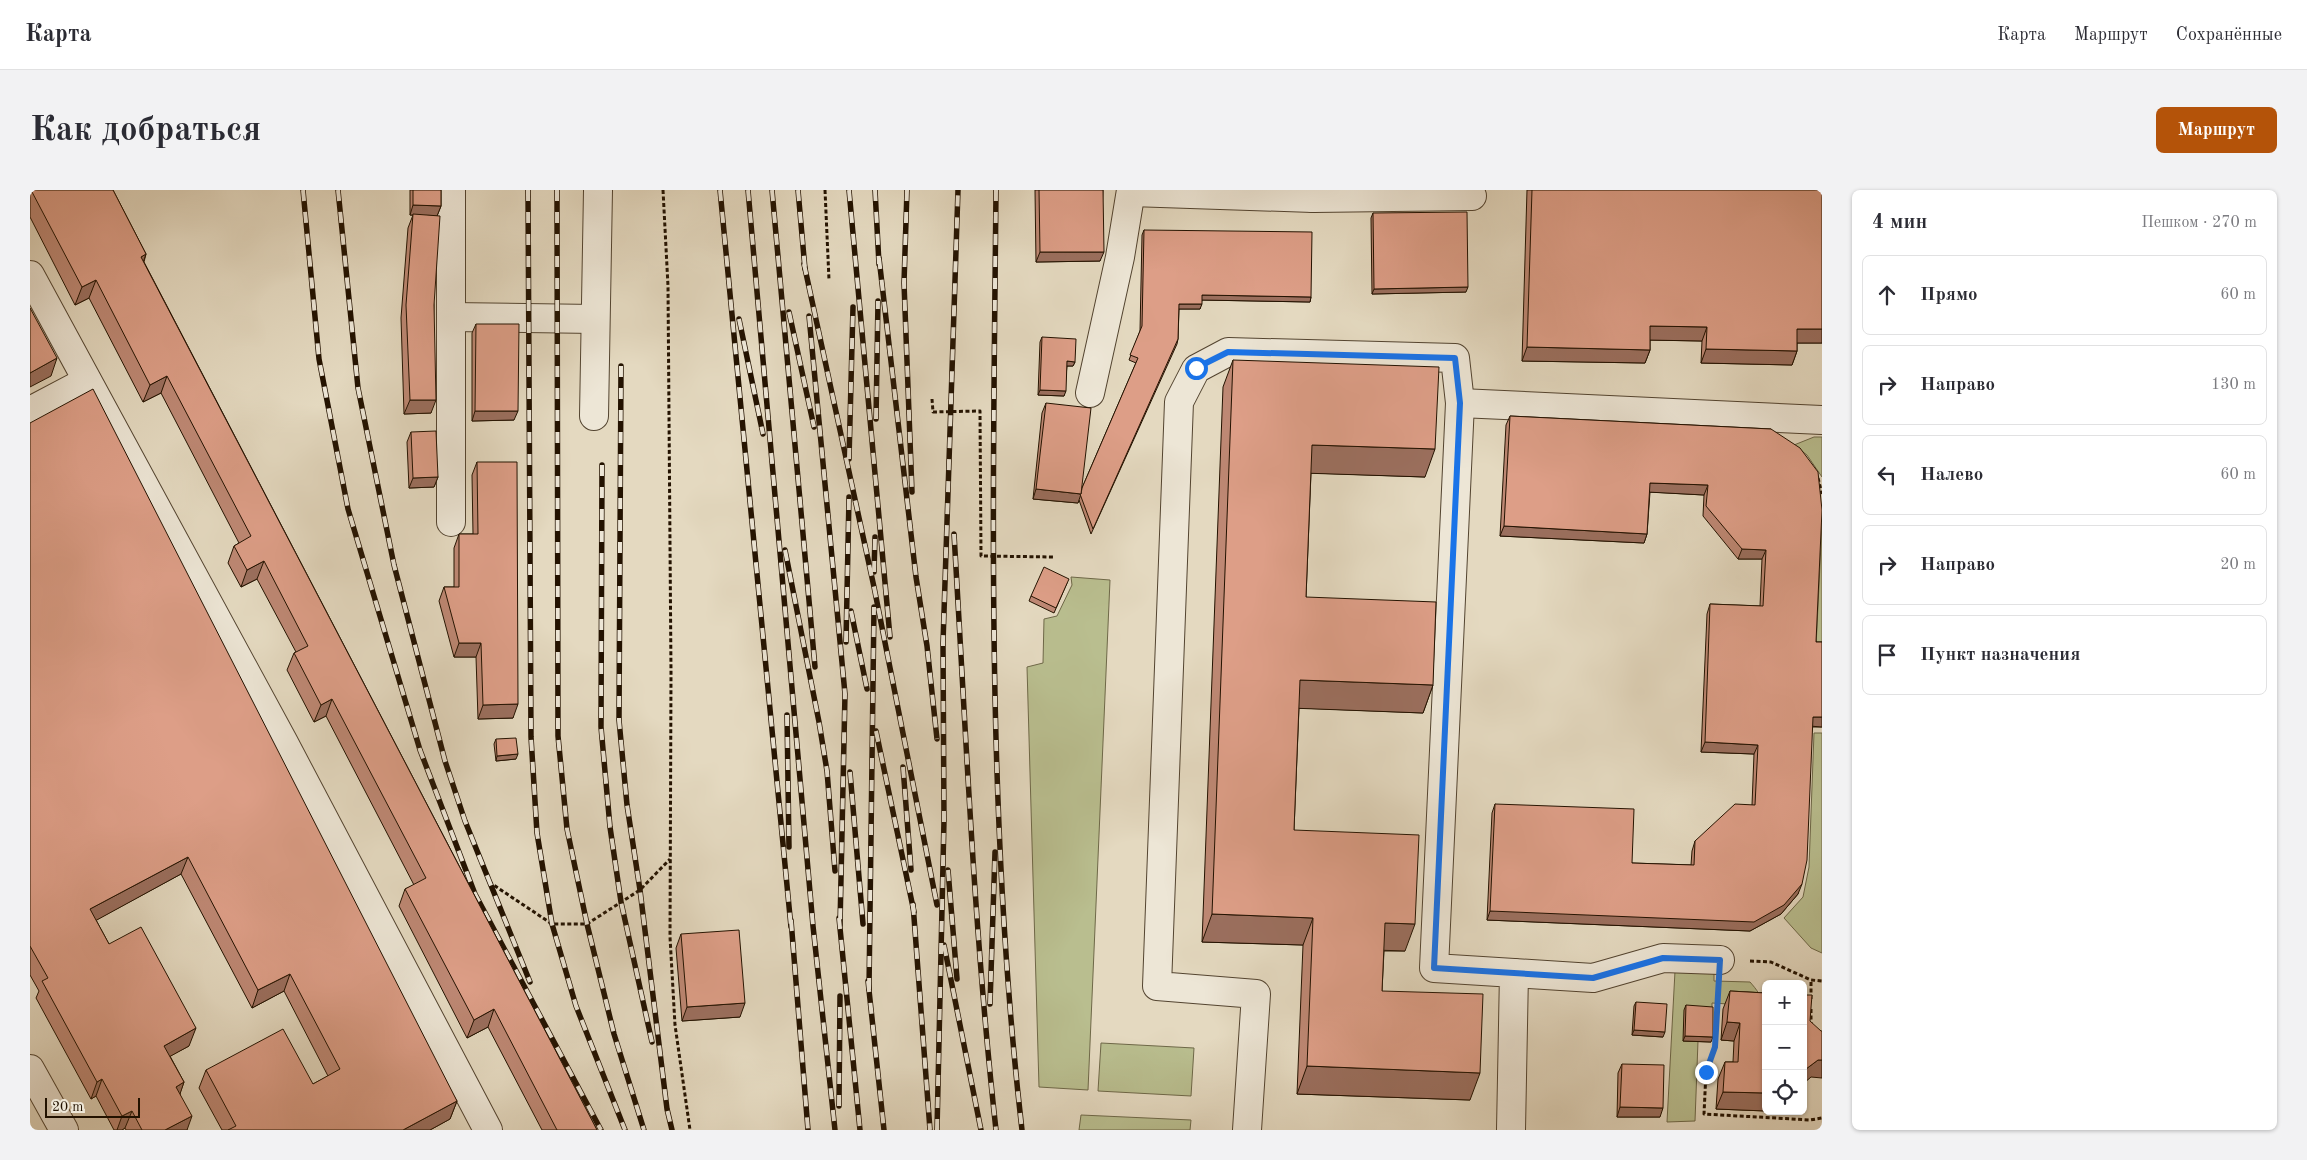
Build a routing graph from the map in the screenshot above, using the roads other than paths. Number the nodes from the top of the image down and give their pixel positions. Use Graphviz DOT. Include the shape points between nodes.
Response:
graph roads {
  1 [pos="451,190"];
  2 [pos="598,190"];
  3 [pos="1131,191"];
  4 [pos="1313,194"];
  5 [pos="1472,196"];
  6 [pos="30,275"];
  7 [pos="451,317"];
  8 [pos="595,319"];
  9 [pos="87,381"];
  10 [pos="1090,394"];
  11 [pos="1460,403"];
  12 [pos="30,411"];
  13 [pos="594,416"];
  14 [pos="1822,420"];
  15 [pos="451,522"];
  16 [pos="1720,960"];
  17 [pos="1514,973"];
  18 [pos="30,1069"];
  19 [pos="64,1130"];
  20 [pos="488,1130"];
  21 [pos="1247,1130"];
  22 [pos="1511,1130"];
  1 -- 7 [label="lane"];
  2 -- 8 [label="lane"];
  3 -- 4 [label="lane"];
  3 -- 10 [label="lane"];
  4 -- 5 [label="lane"];
  6 -- 9 [label="lane"];
  7 -- 8 [label="lane"];
  7 -- 15 [label="lane"];
  8 -- 13 [label="lane"];
  9 -- 12 [label="lane"];
  9 -- 20 [label="lane" via="284,743"];
  11 -- 14 [label="lane"];
  11 -- 17 [label="lane" via="1434,968"];
  11 -- 21 [label="lane" via="1455,358 1228,352 1196,368 1179,402 1157,986 1256,994"];
  16 -- 17 [label="lane" via="1663,958 1593,978"];
  17 -- 22 [label="lane"];
  18 -- 19 [label="lane"];
}
